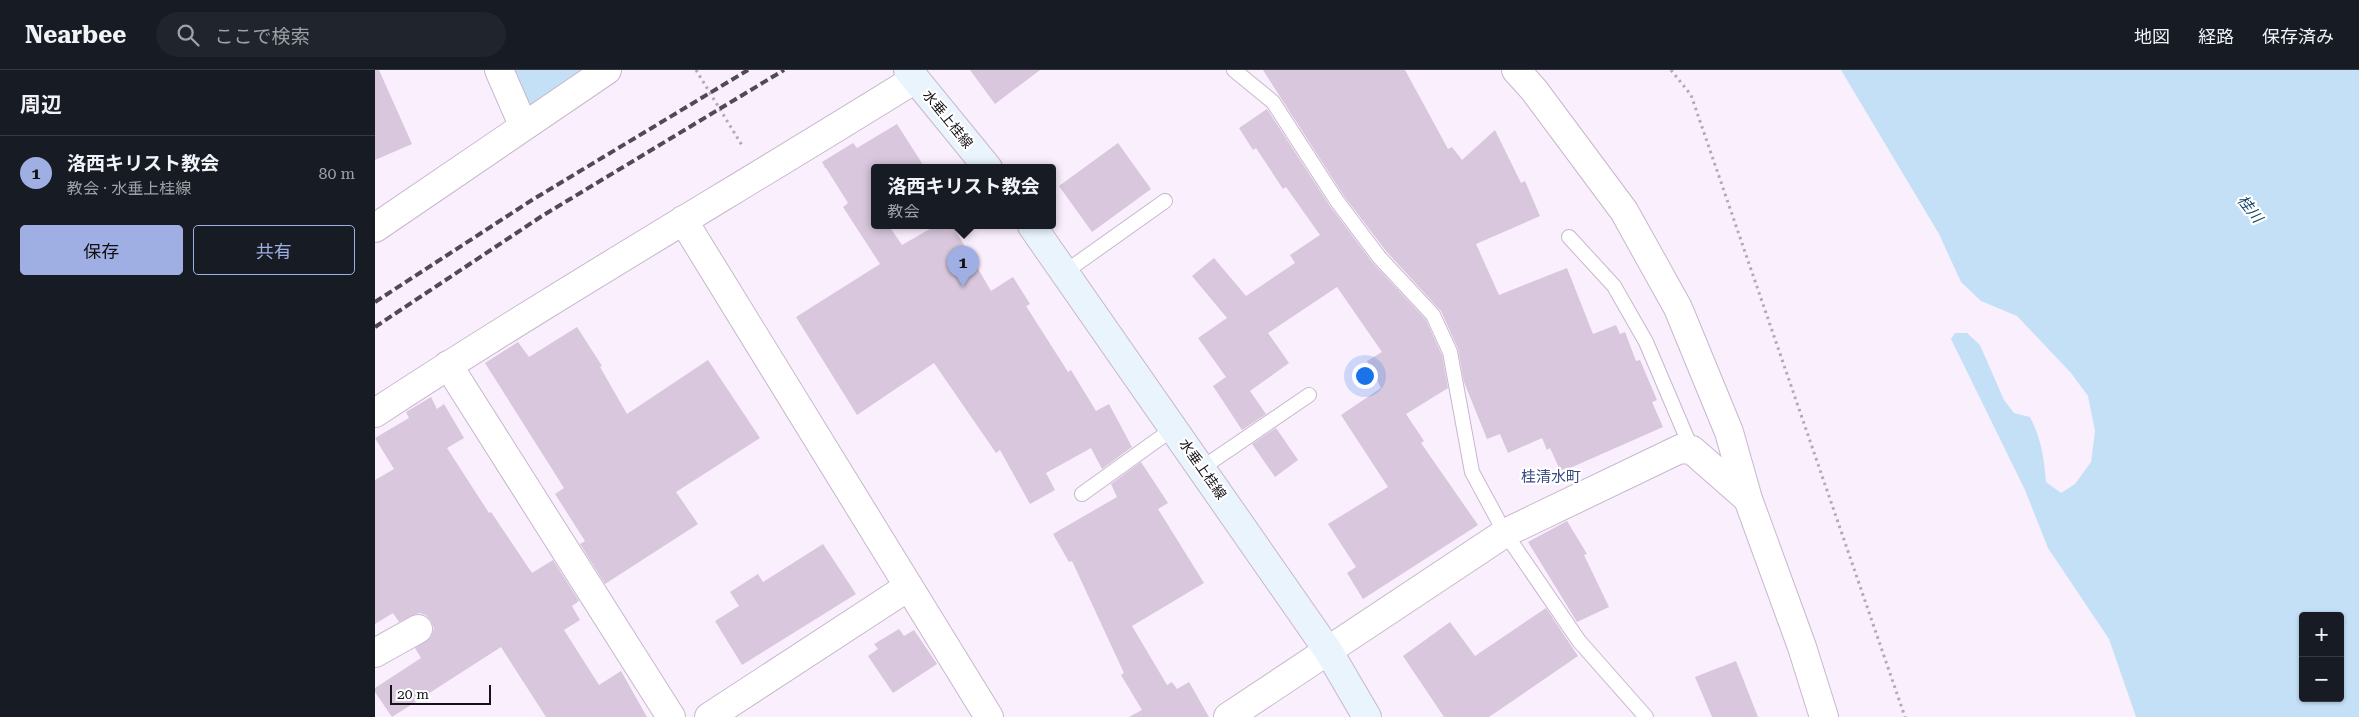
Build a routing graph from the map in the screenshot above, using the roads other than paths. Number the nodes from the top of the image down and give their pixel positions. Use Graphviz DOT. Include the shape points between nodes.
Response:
graph roads {
  1 [pos="499,70"];
  2 [pos="607,70"];
  3 [pos="1234,70"];
  4 [pos="1516,70"];
  5 [pos="911,75"];
  6 [pos="523,125"];
  7 [pos="985,164"];
  8 [pos="1165,201"];
  9 [pos="683,220"];
  10 [pos="375,228"];
  11 [pos="1034,229"];
  12 [pos="1569,237"];
  13 [pos="1065,272"];
  14 [pos="448,365"];
  15 [pos="1309,395"];
  16 [pos="375,413"];
  17 [pos="1174,428"];
  18 [pos="1692,450"];
  19 [pos="1202,468"];
  20 [pos="1082,494"];
  21 [pos="1748,499"];
  22 [pos="1505,533"];
  23 [pos="908,588"];
  24 [pos="418,629"];
  25 [pos="1329,652"];
  26 [pos="375,653"];
  27 [pos="671,717"];
  28 [pos="709,717"];
  29 [pos="989,717"];
  30 [pos="1228,717"];
  31 [pos="1367,717"];
  32 [pos="1646,717"];
  33 [pos="1825,717"];
  1 -- 6 [label="street"];
  2 -- 6 [label="street"];
  3 -- 22 [label="lane" via="1273,102 1379,257 1433,315 1449,352 1472,472"];
  4 -- 21 [label="street" via="1624,211 1678,308 1729,432"];
  5 -- 7 [label="main road, 水垂上桂線"];
  5 -- 9 [label="street" via="761,175"];
  6 -- 10 [label="street"];
  8 -- 13 [label="lane"];
  9 -- 14 [label="street"];
  9 -- 23 [label="street"];
  11 -- 13 [label="main road, 水垂上桂線"];
  12 -- 18 [label="lane" via="1614,286 1646,342"];
  13 -- 17 [label="main road, 水垂上桂線"];
  14 -- 16 [label="street"];
  14 -- 27 [label="street"];
  15 -- 19 [label="lane"];
  17 -- 19 [label="main road, 水垂上桂線"];
  17 -- 20 [label="lane"];
  18 -- 21 [label="street"];
  18 -- 22 [label="street" via="1680,449"];
  19 -- 25 [label="main road, 水垂上桂線"];
  21 -- 33 [label="street"];
  22 -- 25 [label="street"];
  22 -- 32 [label="lane" via="1579,642"];
  23 -- 28 [label="street"];
  23 -- 29 [label="street"];
  24 -- 26 [label="street"];
  25 -- 30 [label="street"];
  25 -- 31 [label="main road, 水垂上桂線"];
}
